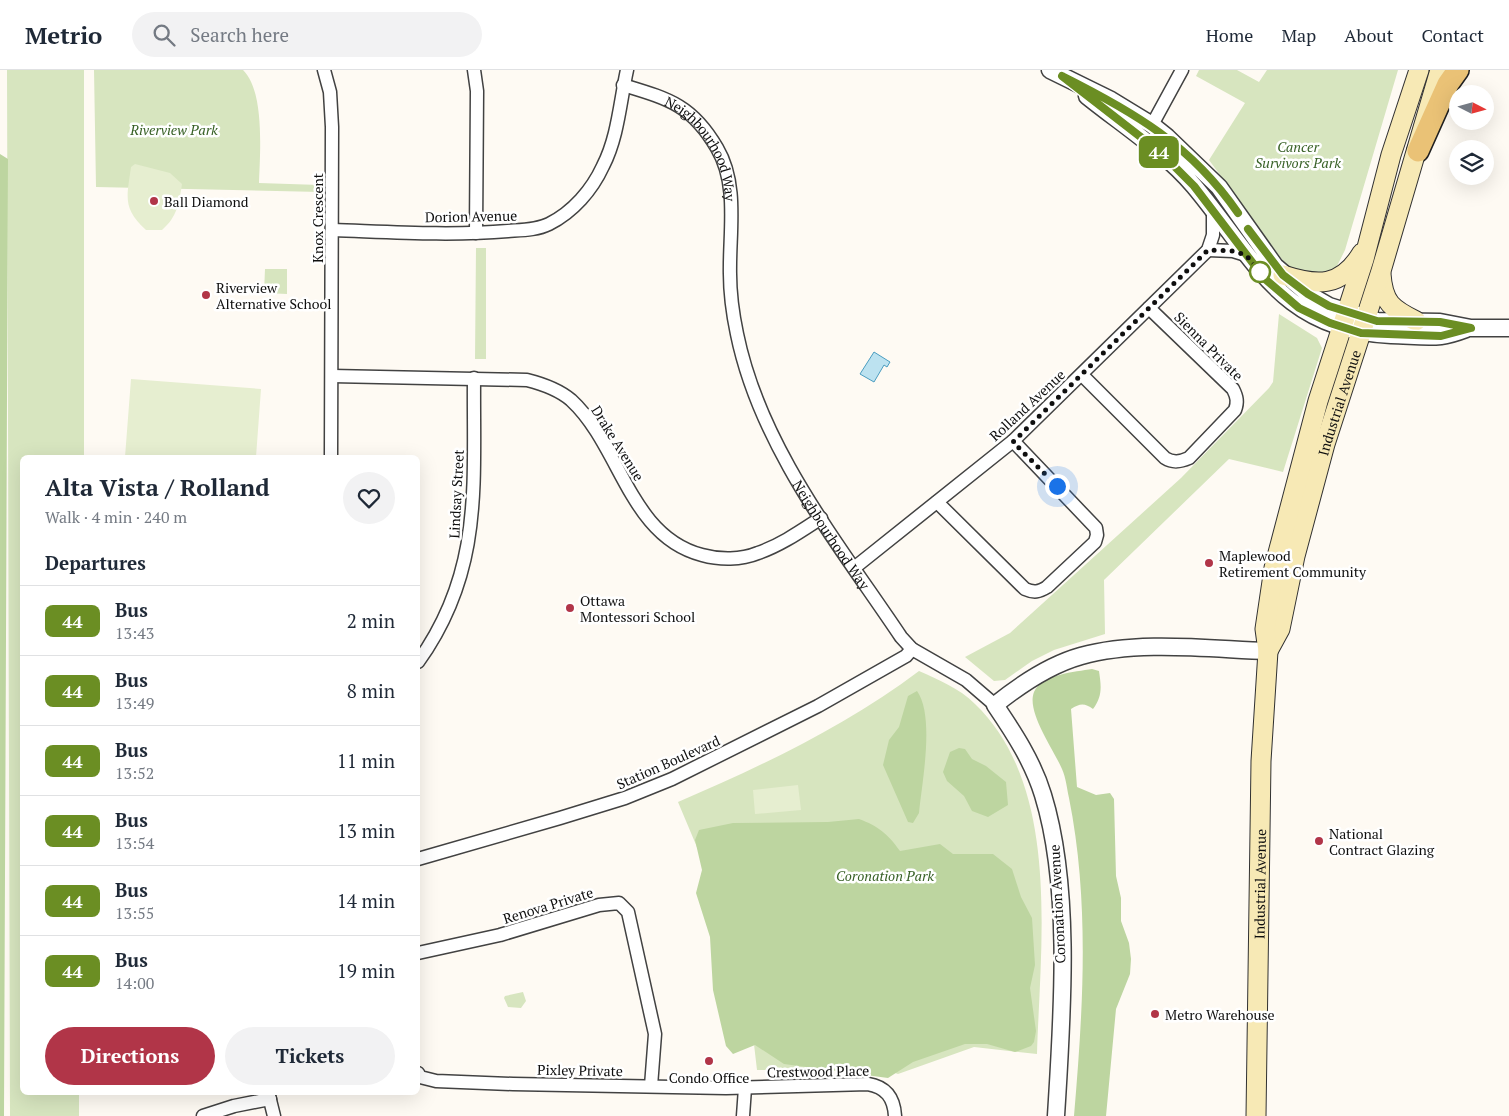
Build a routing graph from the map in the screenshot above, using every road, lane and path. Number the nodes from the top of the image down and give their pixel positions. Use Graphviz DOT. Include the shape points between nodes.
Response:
graph roads {
  1 [pos="324,70"];
  2 [pos="474,70"];
  3 [pos="627,70"];
  4 [pos="1182,70"];
  5 [pos="1419,70"];
  6 [pos="1440,70"];
  7 [pos="1458,70"];
  8 [pos="1056,73"];
  9 [pos="623,85"];
  10 [pos="1152,125"];
  11 [pos="1418,151"];
  12 [pos="1213,211"];
  13 [pos="1374,224"];
  14 [pos="333,230"];
  15 [pos="476,234"];
  16 [pos="1208,250"];
  17 [pos="1246,255"];
  18 [pos="1381,271"];
  19 [pos="1283,275"];
  20 [pos="1149,308"];
  21 [pos="1344,320"];
  22 [pos="1416,322"];
  23 [pos="1363,326"];
  24 [pos="1471,328"];
  25 [pos="1509,328"];
  26 [pos="1082,375"];
  27 [pos="332,376"];
  28 [pos="474,378"];
  29 [pos="1013,442"];
  30 [pos="331,455"];
  31 [pos="937,502"];
  32 [pos="821,518"];
  33 [pos="854,568"];
  34 [pos="912,649"];
  35 [pos="1268,651"];
  36 [pos="420,658"];
  37 [pos="995,704"];
  38 [pos="420,857"];
  39 [pos="420,953"];
  40 [pos="420,1077"];
  41 [pos="651,1086"];
  42 [pos="745,1088"];
  43 [pos="269,1096"];
  44 [pos="203,1116"];
  45 [pos="274,1116"];
  46 [pos="743,1116"];
  47 [pos="896,1116"];
  48 [pos="1056,1116"];
  49 [pos="1256,1116"];
  1 -- 14 [label="street, Knox Crescent" via="331,110"];
  2 -- 15 [label="street" via="477,91"];
  3 -- 9 [label="street, Dorion Avenue"];
  4 -- 10 [label="street"];
  5 -- 13 [label="main road, Industrial Avenue" via="1391,155"];
  6 -- 11 [label="main road, Industrial Avenue"];
  7 -- 11 [label="main road" via="1448,84"];
  8 -- 10 [label="street"];
  8 -- 12 [label="street" via="1167,159"];
  9 -- 15 [label="street, Dorion Avenue" via="611,147 603,168 584,196 566,214 534,229"];
  9 -- 32 [label="street, Neighbourhood Way" via="686,109 718,149 728,174 730,276 737,333 748,377 770,432"];
  10 -- 19 [label="street" via="1219,187"];
  11 -- 18 [label="main road, Industrial Avenue"];
  12 -- 16 [label="street" via="1213,236"];
  12 -- 17 [label="street"];
  13 -- 19 [label="main road" via="1361,255 1341,276 1327,282 1312,283"];
  13 -- 21 [label="main road, Industrial Avenue"];
  14 -- 15 [label="street, Dorion Avenue"];
  14 -- 27 [label="street, Knox Crescent"];
  16 -- 17 [label="street"];
  16 -- 20 [label="street, Rolland Avenue"];
  17 -- 21 [label="street" via="1265,279 1289,301 1311,314"];
  18 -- 22 [label="main road" via="1382,288 1390,306"];
  18 -- 23 [label="main road, Industrial Avenue"];
  19 -- 21 [label="street"];
  20 -- 26 [label="street, Rolland Avenue"];
  20 -- 26 [label="street, Sienna Private" via="1237,396 1235,410 1192,454 1181,462 1165,458"];
  21 -- 23 [label="street"];
  21 -- 35 [label="main road, Industrial Avenue" via="1274,568 1265,629"];
  22 -- 23 [label="street" via="1380,322"];
  22 -- 24 [label="street" via="1440,322"];
  23 -- 24 [label="street" via="1441,336"];
  23 -- 35 [label="main road, Industrial Avenue" via="1318,468 1294,556 1280,629"];
  24 -- 25 [label="street"];
  26 -- 29 [label="street, Rolland Avenue"];
  27 -- 28 [label="street, Drake Avenue"];
  27 -- 30 [label="street, Knox Crescent"];
  28 -- 32 [label="street, Drake Avenue" via="527,380 549,386 570,400 590,422 651,523 683,549 712,558 744,558 779,544"];
  28 -- 36 [label="street, Lindsay Street" via="474,480 468,546 446,612"];
  29 -- 31 [label="street, Rolland Avenue"];
  29 -- 31 [label="street" via="1096,528 1095,542 1047,587 1031,592 1025,589"];
  31 -- 33 [label="street, Rolland Avenue"];
  32 -- 33 [label="street, Neighbourhood Way"];
  33 -- 34 [label="street, Neighbourhood Way"];
  34 -- 37 [label="street, Neighbourhood Way" via="966,680"];
  34 -- 38 [label="street, Station Boulevard" via="906,656 818,706 672,779 553,821"];
  35 -- 37 [label="street" via="1107,650 1080,656 1041,672"];
  35 -- 49 [label="main road, Industrial Avenue" via="1261,761"];
  37 -- 48 [label="street, Coronation Avenue" via="1038,780 1055,849 1061,954"];
  39 -- 41 [label="street, Renova Private" via="500,935 599,904 619,903 628,912 655,1034"];
  40 -- 41 [label="street, Pixley Private" via="436,1082"];
  41 -- 42 [label="street, Pixley Private"];
  42 -- 46 [label="street"];
  42 -- 47 [label="street, Crestwood Place" via="877,1085 890,1094"];
  43 -- 44 [label="street"];
  43 -- 45 [label="street"];
}
